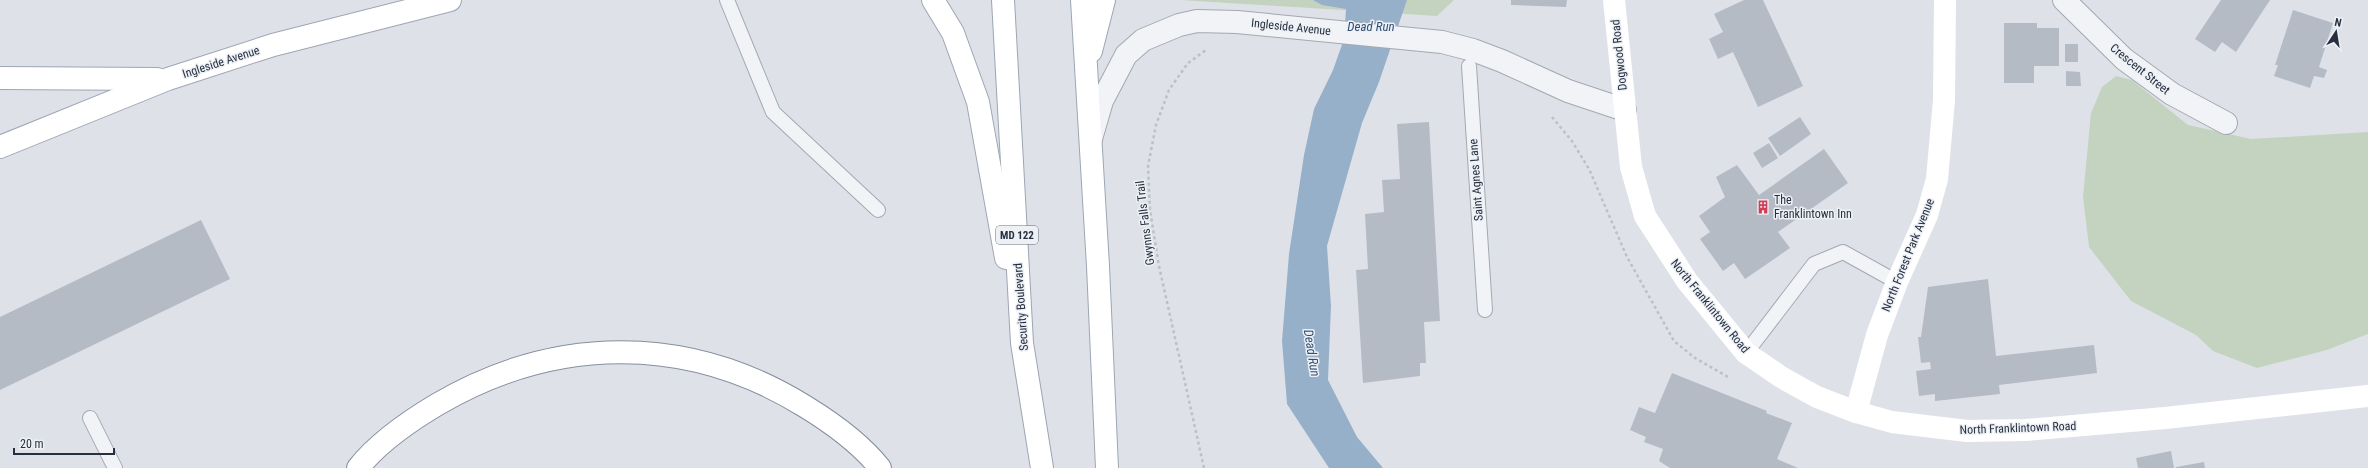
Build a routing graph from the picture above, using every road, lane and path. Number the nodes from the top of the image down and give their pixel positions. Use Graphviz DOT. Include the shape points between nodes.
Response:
graph roads {
  1 [pos="450,0"];
  2 [pos="727,0"];
  3 [pos="933,0"];
  4 [pos="1003,0"];
  5 [pos="1082,0"];
  6 [pos="1104,0"];
  7 [pos="1614,0"];
  8 [pos="1945,0"];
  9 [pos="2064,0"];
  10 [pos="1210,48"];
  11 [pos="1471,58"];
  12 [pos="1086,72"];
  13 [pos="0,78"];
  14 [pos="168,79"];
  15 [pos="1625,110"];
  16 [pos="2226,123"];
  17 [pos="1090,143"];
  18 [pos="0,147"];
  19 [pos="878,210"];
  20 [pos="1896,282"];
  21 [pos="1485,310"];
  22 [pos="1022,343"];
  23 [pos="1746,353"];
  24 [pos="2368,396"];
  25 [pos="1856,412"];
  26 [pos="90,418"];
  27 [pos="115,468"];
  28 [pos="358,468"];
  29 [pos="880,468"];
  30 [pos="1042,468"];
  31 [pos="1107,468"];
  32 [pos="1204,468"];
  1 -- 14 [label="main road, Ingleside Avenue" via="273,45"];
  2 -- 19 [label="lane" via="773,112"];
  3 -- 22 [label="main road" via="953,33 978,102"];
  4 -- 22 [label="main road, Security Boulevard / MD 122"];
  5 -- 12 [label="main road"];
  6 -- 12 [label="main road"];
  7 -- 15 [label="main road, Dogwood Road"];
  8 -- 20 [label="main road, North Forest Park Avenue" via="1944,100 1937,179 1927,215"];
  9 -- 16 [label="street, Crescent Street" via="2124,59 2172,94"];
  10 -- 32 [label="path, Gwynns Falls Trail" via="1188,63 1169,90 1156,125 1148,166 1150,210 1159,266"];
  11 -- 15 [label="street, Ingleside Avenue" via="1502,61 1568,91"];
  11 -- 17 [label="street, Ingleside Avenue" via="1442,42 1237,22 1196,21 1160,31 1140,42 1126,55 1102,102"];
  11 -- 21 [label="lane, Saint Agnes Lane"];
  12 -- 17 [label="main road"];
  13 -- 14 [label="main road"];
  14 -- 18 [label="main road, Ingleside Avenue"];
  15 -- 23 [label="main road, North Franklintown Road" via="1631,167 1645,216 1687,281"];
  17 -- 31 [label="main road"];
  20 -- 23 [label="lane" via="1843,252 1814,264"];
  20 -- 25 [label="main road, North Forest Park Avenue" via="1877,335"];
  22 -- 30 [label="main road, Security Boulevard / MD 122"];
  23 -- 25 [label="main road, North Franklintown Road" via="1817,397"];
  24 -- 25 [label="main road, North Franklintown Road" via="2165,418 2026,430 1967,432 1917,426"];
  26 -- 27 [label="lane"];
  28 -- 29 [label="main road" via="408,422 464,389 536,362 601,351 671,356 726,369 783,392 826,419"];
}
